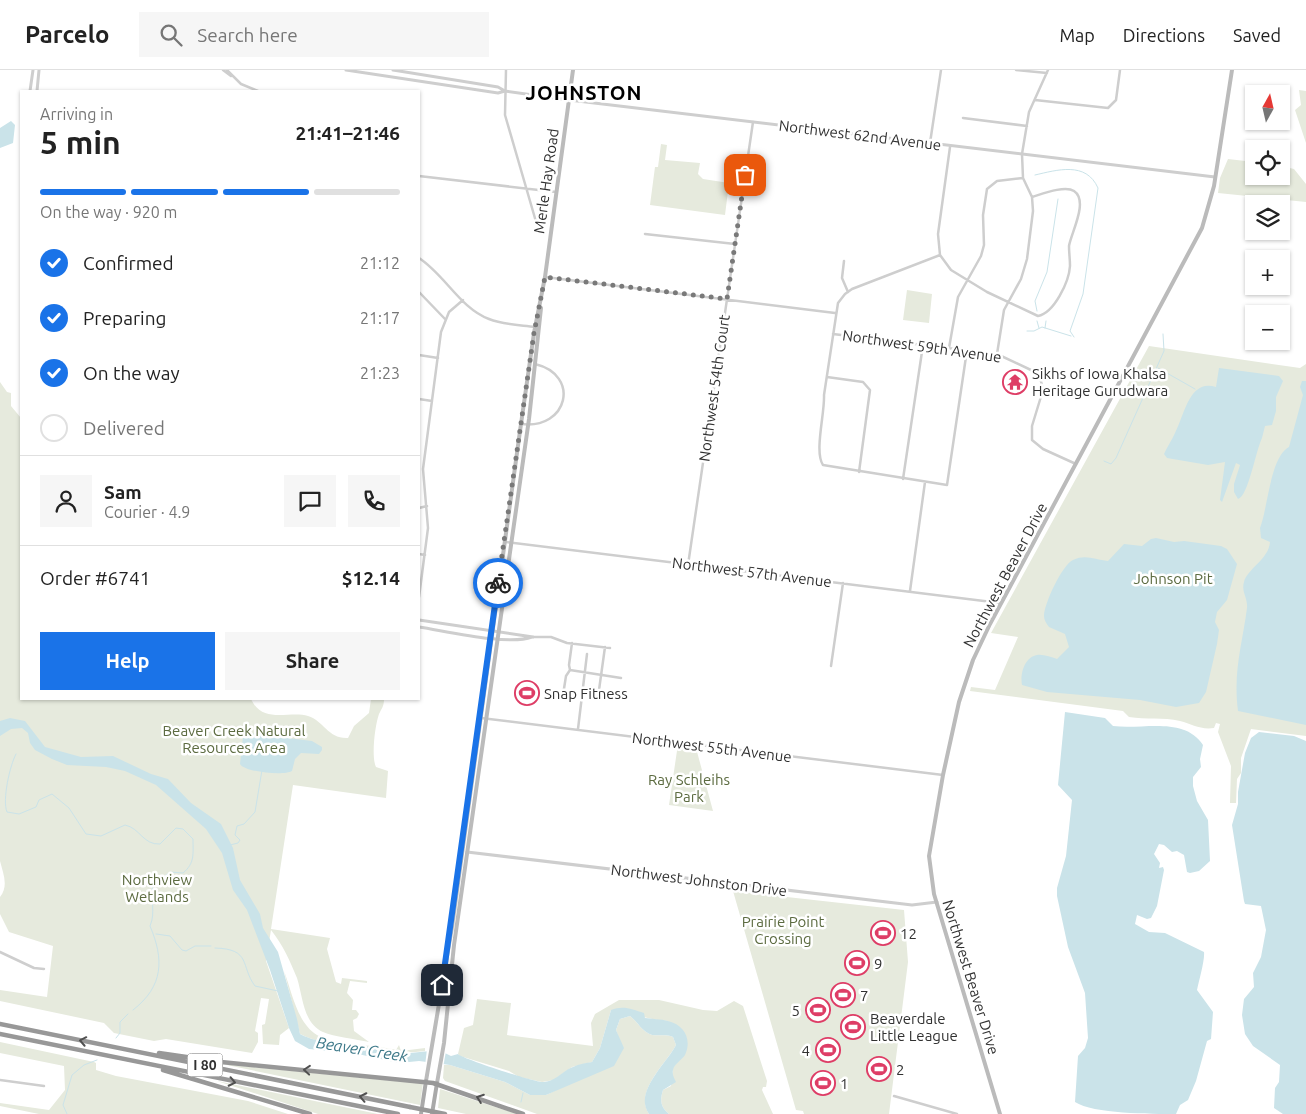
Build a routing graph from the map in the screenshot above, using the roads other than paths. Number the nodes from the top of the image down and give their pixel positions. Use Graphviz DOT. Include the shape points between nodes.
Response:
graph roads {
  1 [pos="33,70"];
  2 [pos="39,70"];
  3 [pos="225,70"];
  4 [pos="346,70"];
  5 [pos="393,70"];
  6 [pos="506,70"];
  7 [pos="573,70"];
  8 [pos="941,70"];
  9 [pos="1016,70"];
  10 [pos="1120,70"];
  11 [pos="1232,70"];
  12 [pos="1047,72"];
  13 [pos="247,87"];
  14 [pos="30,90"];
  15 [pos="37,90"];
  16 [pos="246,90"];
  17 [pos="255,90"];
  18 [pos="506,91"];
  19 [pos="569,100"];
  20 [pos="1035,100"];
  21 [pos="963,118"];
  22 [pos="753,122"];
  23 [pos="1027,126"];
  24 [pos="930,144"];
  25 [pos="950,147"];
  26 [pos="1022,154"];
  27 [pos="420,176"];
  28 [pos="1215,177"];
  29 [pos="1023,178"];
  30 [pos="526,189"];
  31 [pos="556,192"];
  32 [pos="1032,197"];
  33 [pos="539,232"];
  34 [pos="645,234"];
  35 [pos="735,244"];
  36 [pos="940,255"];
  37 [pos="420,259"];
  38 [pos="844,261"];
  39 [pos="545,277"];
  40 [pos="967,280"];
  41 [pos="848,292"];
  42 [pos="420,293"];
  43 [pos="727,299"];
  44 [pos="462,300"];
  45 [pos="1007,302"];
  46 [pos="835,314"];
  47 [pos="445,319"];
  48 [pos="537,327"];
  49 [pos="833,334"];
  50 [pos="923,345"];
  51 [pos="949,348"];
  52 [pos="967,350"];
  53 [pos="996,354"];
  54 [pos="420,355"];
  55 [pos="438,358"];
  56 [pos="530,364"];
  57 [pos="535,364"];
  58 [pos="827,377"];
  59 [pos="420,399"];
  60 [pos="432,401"];
  61 [pos="521,424"];
  62 [pos="528,425"];
  63 [pos="423,464"];
  64 [pos="1076,464"];
  65 [pos="859,472"];
  66 [pos="903,479"];
  67 [pos="925,482"];
  68 [pos="428,506"];
  69 [pos="420,508"];
  70 [pos="504,542"];
  71 [pos="511,543"];
  72 [pos="420,554"];
  73 [pos="425,555"];
  74 [pos="688,565"];
  75 [pos="420,579"];
  76 [pos="843,583"];
  77 [pos="910,591"];
  78 [pos="1000,603"];
  79 [pos="420,620"];
  80 [pos="420,627"];
  81 [pos="492,630"];
  82 [pos="499,631"];
  83 [pos="533,636"];
  84 [pos="491,637"];
  85 [pos="497,638"];
  86 [pos="572,643"];
  87 [pos="605,647"];
  88 [pos="610,648"];
  89 [pos="587,654"];
  90 [pos="831,666"];
  91 [pos="570,670"];
  92 [pos="585,673"];
  93 [pos="601,675"];
  94 [pos="620,678"];
  95 [pos="599,690"];
  96 [pos="563,695"];
  97 [pos="481,718"];
  98 [pos="486,718"];
  99 [pos="578,730"];
  100 [pos="943,775"];
  101 [pos="461,851"];
  102 [pos="468,852"];
  103 [pos="937,902"];
  104 [pos="0,952"];
  105 [pos="44,969"];
  106 [pos="0,1024"];
  107 [pos="0,1034"];
  108 [pos="113,1047"];
  109 [pos="150,1064"];
  110 [pos="0,1080"];
  111 [pos="426,1081"];
  112 [pos="437,1084"];
  113 [pos="44,1086"];
  114 [pos="894,1096"];
  115 [pos="310,1114"];
  116 [pos="398,1114"];
  117 [pos="421,1114"];
  118 [pos="432,1114"];
  119 [pos="444,1114"];
  120 [pos="523,1114"];
  121 [pos="957,1114"];
  122 [pos="1000,1114"];
  1 -- 14 [label="street"];
  2 -- 15 [label="street"];
  3 -- 13 [label="street"];
  4 -- 18 [label="street, Northwest 62nd Avenue" via="498,93"];
  5 -- 18 [label="street, Northwest 62nd Avenue"];
  6 -- 18 [label="street"];
  7 -- 19 [label="main road, Merle Hay Road"];
  8 -- 24 [label="street"];
  9 -- 12 [label="street"];
  10 -- 20 [label="street" via="1116,100 1108,108"];
  11 -- 28 [label="main road, Northwest Beaver Drive"];
  12 -- 20 [label="street"];
  13 -- 16 [label="street"];
  13 -- 17 [label="street"];
  18 -- 19 [label="street, Northwest 62nd Avenue"];
  18 -- 30 [label="street" via="505,115"];
  19 -- 22 [label="street, Northwest 62nd Avenue"];
  19 -- 31 [label="main road, Merle Hay Road"];
  20 -- 23 [label="street"];
  21 -- 23 [label="street"];
  22 -- 24 [label="street, Northwest 62nd Avenue"];
  22 -- 35 [label="street, Northwest 54th Court"];
  23 -- 26 [label="street"];
  24 -- 25 [label="street, Northwest 62nd Avenue"];
  25 -- 26 [label="street, Northwest 62nd Avenue"];
  25 -- 36 [label="street" via="938,234"];
  26 -- 28 [label="street, Northwest 62nd Avenue"];
  26 -- 29 [label="street"];
  27 -- 30 [label="street"];
  28 -- 64 [label="main road, Northwest Beaver Drive" via="1210,204 1197,240"];
  29 -- 32 [label="street"];
  29 -- 40 [label="street" via="997,181 988,187 983,215 984,245"];
  30 -- 31 [label="street"];
  30 -- 33 [label="street"];
  31 -- 39 [label="main road, Merle Hay Road"];
  32 -- 45 [label="street" via="1032,227 1025,268"];
  32 -- 45 [label="street" via="1069,189 1080,200 1069,246 1069,274 1052,307 1042,315 1034,316"];
  34 -- 35 [label="street"];
  35 -- 43 [label="street, Northwest 54th Court"];
  36 -- 40 [label="street" via="951,270"];
  36 -- 41 [label="street"];
  37 -- 44 [label="street"];
  38 -- 41 [label="street" via="842,278"];
  39 -- 43 [label="street"];
  39 -- 48 [label="main road, Merle Hay Road"];
  40 -- 45 [label="street"];
  40 -- 51 [label="street" via="956,300"];
  41 -- 46 [label="street" via="838,303"];
  42 -- 47 [label="street"];
  43 -- 46 [label="street"];
  43 -- 74 [label="street, Northwest 54th Court"];
  44 -- 47 [label="street"];
  44 -- 48 [label="street" via="489,319"];
  45 -- 53 [label="street"];
  46 -- 49 [label="street"];
  47 -- 55 [label="street"];
  48 -- 56 [label="main road, Merle Hay Road"];
  48 -- 57 [label="main road, Merle Hay Road"];
  49 -- 50 [label="street, Northwest 59th Avenue"];
  49 -- 58 [label="street"];
  50 -- 51 [label="street, Northwest 59th Avenue"];
  50 -- 66 [label="street"];
  51 -- 52 [label="street, Northwest 59th Avenue"];
  52 -- 53 [label="street, Northwest 59th Avenue"];
  52 -- 67 [label="street" via="947,485"];
  53 -- 64 [label="street, Northwest 59th Avenue" via="1040,377 1042,390 1032,426 1032,440 1043,449"];
  54 -- 55 [label="street"];
  55 -- 60 [label="street"];
  56 -- 57 [label="street"];
  56 -- 61 [label="main road, Merle Hay Road"];
  57 -- 62 [label="main road, Merle Hay Road"];
  57 -- 62 [label="street" via="558,378 564,397 552,419 539,425"];
  58 -- 65 [label="street" via="818,455 823,465"];
  58 -- 65 [label="street" via="863,382 870,390"];
  59 -- 60 [label="street"];
  60 -- 63 [label="street"];
  61 -- 62 [label="street"];
  61 -- 70 [label="main road, Merle Hay Road"];
  62 -- 71 [label="main road, Merle Hay Road"];
  63 -- 68 [label="street"];
  64 -- 78 [label="main road, Northwest Beaver Drive"];
  65 -- 66 [label="street"];
  66 -- 67 [label="street"];
  67 -- 77 [label="street"];
  68 -- 69 [label="street"];
  68 -- 73 [label="street"];
  70 -- 71 [label="street, Northwest 57th Avenue"];
  70 -- 81 [label="main road, Merle Hay Road"];
  71 -- 74 [label="street, Northwest 57th Avenue"];
  71 -- 82 [label="main road, Merle Hay Road"];
  72 -- 73 [label="street"];
  73 -- 75 [label="street"];
  74 -- 76 [label="street, Northwest 57th Avenue"];
  76 -- 77 [label="street, Northwest 57th Avenue"];
  76 -- 90 [label="street"];
  77 -- 78 [label="street, Northwest 57th Avenue"];
  78 -- 100 [label="main road, Northwest Beaver Drive" via="966,680"];
  79 -- 81 [label="street"];
  80 -- 84 [label="street"];
  81 -- 82 [label="street"];
  81 -- 84 [label="main road, Merle Hay Road"];
  82 -- 83 [label="street"];
  82 -- 85 [label="main road, Merle Hay Road"];
  83 -- 85 [label="street" via="516,640"];
  83 -- 86 [label="street"];
  84 -- 85 [label="street"];
  84 -- 97 [label="main road, Merle Hay Road"];
  85 -- 98 [label="main road, Merle Hay Road"];
  86 -- 87 [label="street"];
  86 -- 91 [label="street"];
  87 -- 88 [label="street"];
  87 -- 93 [label="street"];
  89 -- 92 [label="street"];
  91 -- 92 [label="street"];
  91 -- 96 [label="street"];
  92 -- 93 [label="street"];
  92 -- 99 [label="street"];
  93 -- 94 [label="street"];
  93 -- 95 [label="street"];
  97 -- 98 [label="street, Northwest 55th Avenue"];
  97 -- 101 [label="main road, Merle Hay Road"];
  98 -- 99 [label="street, Northwest 55th Avenue"];
  98 -- 102 [label="main road, Merle Hay Road"];
  99 -- 100 [label="street, Northwest 55th Avenue"];
  100 -- 103 [label="main road, Northwest Beaver Drive" via="929,846 930,871"];
  101 -- 102 [label="street, Northwest Johnston Drive"];
  101 -- 111 [label="main road, Merle Hay Road"];
  102 -- 103 [label="street, Northwest Johnston Drive" via="912,905"];
  102 -- 112 [label="main road, Merle Hay Road"];
  103 -- 122 [label="main road, Northwest Beaver Drive"];
  104 -- 105 [label="street" via="34,968"];
  108 -- 106 [label="highway, I 80, one-way"];
  107 -- 109 [label="highway, I 80"];
  111 -- 108 [label="highway, one-way" via="221,1062"];
  119 -- 108 [label="highway, I 80, one-way, bridge"];
  109 -- 115 [label="highway"];
  109 -- 116 [label="highway, I 80, one-way"];
  110 -- 113 [label="street"];
  111 -- 112 [label="highway"];
  111 -- 117 [label="main road, Merle Hay Road"];
  112 -- 118 [label="main road, Merle Hay Road"];
  120 -- 112 [label="highway, one-way"];
  114 -- 121 [label="street"];
}
